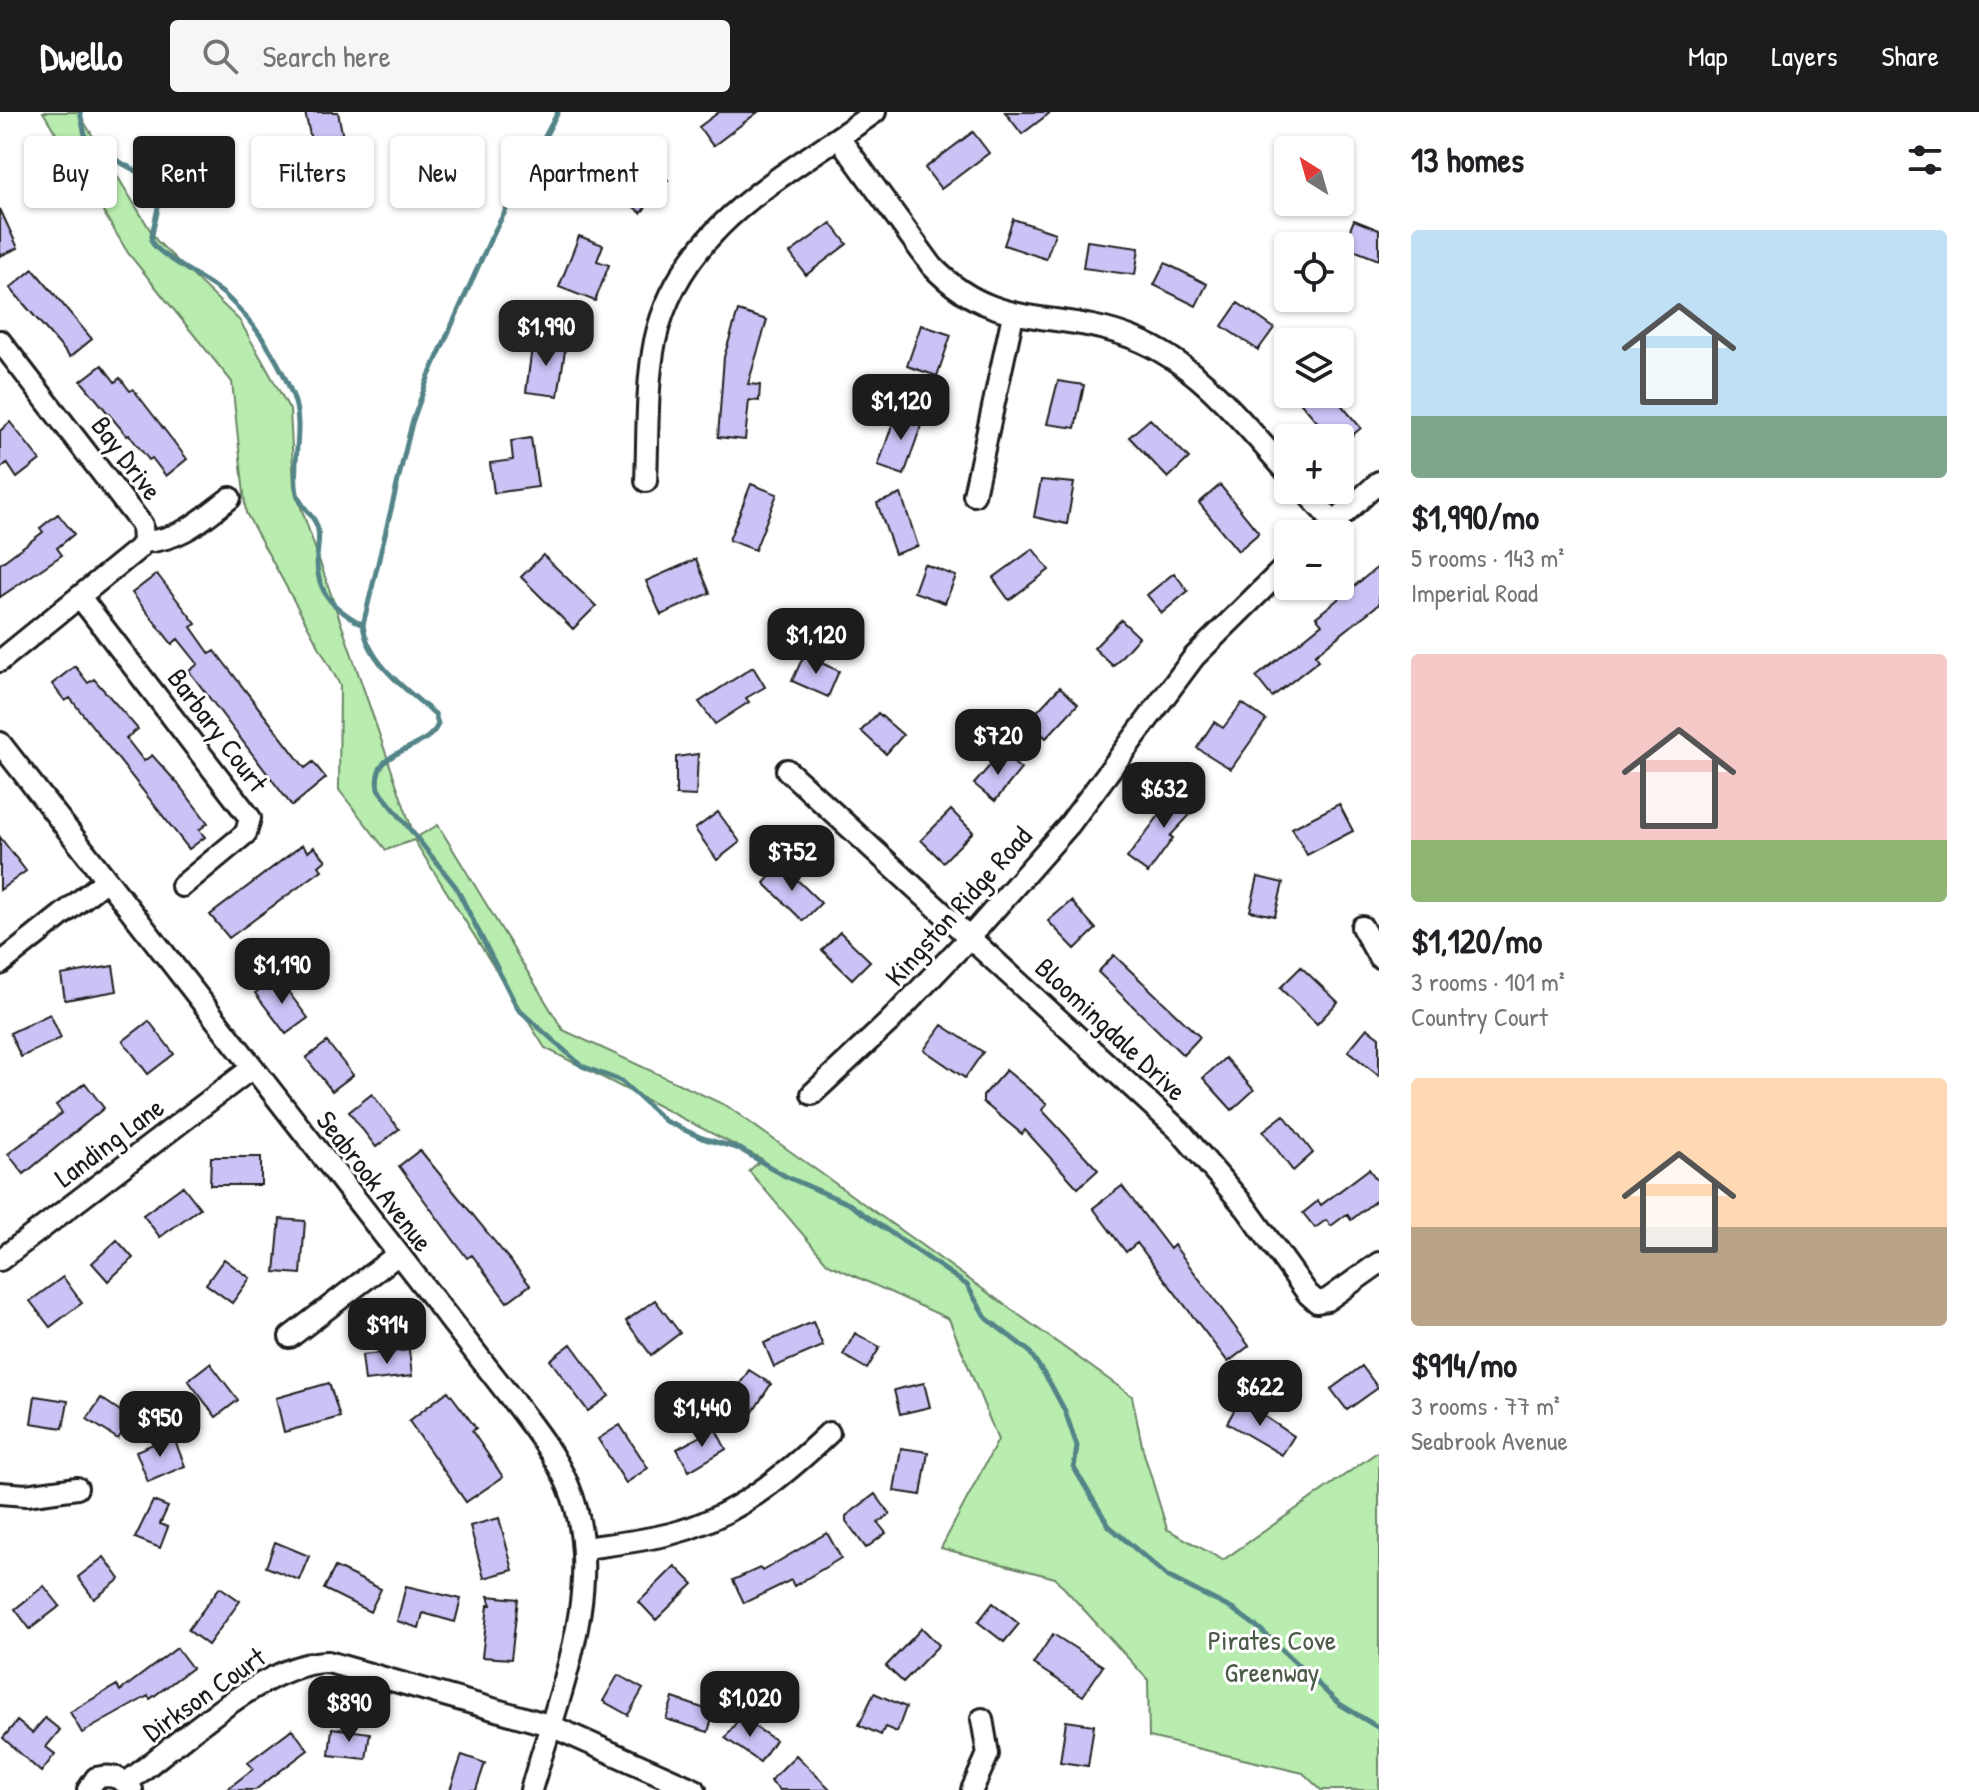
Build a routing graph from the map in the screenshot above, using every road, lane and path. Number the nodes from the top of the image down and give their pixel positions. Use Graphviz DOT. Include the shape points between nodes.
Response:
graph roads {
  1 [pos="875,112"];
  2 [pos="839,138"];
  3 [pos="1013,315"];
  4 [pos="0,341"];
  5 [pos="1274,458"];
  6 [pos="646,481"];
  7 [pos="1379,482"];
  8 [pos="974,495"];
  9 [pos="230,498"];
  10 [pos="1338,520"];
  11 [pos="143,542"];
  12 [pos="1274,578"];
  13 [pos="80,597"];
  14 [pos="0,661"];
  15 [pos="0,743"];
  16 [pos="787,770"];
  17 [pos="106,880"];
  18 [pos="182,886"];
  19 [pos="1362,927"];
  20 [pos="970,937"];
  21 [pos="1379,957"];
  22 [pos="0,964"];
  23 [pos="252,1068"];
  24 [pos="812,1094"];
  25 [pos="397,1255"];
  26 [pos="0,1260"];
  27 [pos="1379,1263"];
  28 [pos="290,1337"];
  29 [pos="829,1433"];
  30 [pos="77,1488"];
  31 [pos="0,1493"];
  32 [pos="585,1548"];
  33 [pos="982,1719"];
  34 [pos="549,1725"];
  35 [pos="129,1786"];
  36 [pos="88,1790"];
  37 [pos="531,1790"];
  38 [pos="695,1790"];
  39 [pos="972,1790"];
  1 -- 2 [label="street"];
  2 -- 3 [label="street" via="950,285 984,306"];
  2 -- 6 [label="street" via="723,221 683,267 656,340"];
  3 -- 5 [label="street" via="1100,326 1164,353 1203,380"];
  3 -- 8 [label="street"];
  4 -- 11 [label="street, Bay Drive" via="142,525"];
  7 -- 10 [label="street"];
  9 -- 11 [label="street" via="185,533"];
  11 -- 13 [label="street, Bay Drive"];
  12 -- 20 [label="street, Kingston Ridge Road" via="1194,657 1069,825"];
  13 -- 14 [label="street, Bay Drive"];
  13 -- 18 [label="street, Barbary Court" via="250,818 246,833"];
  15 -- 17 [label="street, Seabrook Avenue"];
  16 -- 20 [label="street, Bloomingdale Drive"];
  17 -- 22 [label="street"];
  17 -- 23 [label="street, Seabrook Avenue"];
  19 -- 21 [label="street"];
  20 -- 24 [label="street, Kingston Ridge Road"];
  20 -- 27 [label="street, Bloomingdale Drive" via="1180,1131 1317,1302"];
  23 -- 25 [label="street, Seabrook Avenue"];
  23 -- 26 [label="street, Landing Lane"];
  25 -- 28 [label="street"];
  25 -- 32 [label="street, Seabrook Avenue" via="553,1457 577,1512"];
  29 -- 32 [label="street" via="765,1490 712,1519 669,1534"];
  30 -- 31 [label="street"];
  32 -- 34 [label="street, Seabrook Avenue" via="576,1627"];
  33 -- 39 [label="street" via="988,1754"];
  34 -- 35 [label="street, Dirkson Court" via="328,1662 307,1662 261,1682"];
  34 -- 37 [label="street, Seabrook Avenue"];
  34 -- 38 [label="street, Dirkson Court"];
  35 -- 36 [label="street, Dirkson Court" via="114,1776 102,1776"];
}
